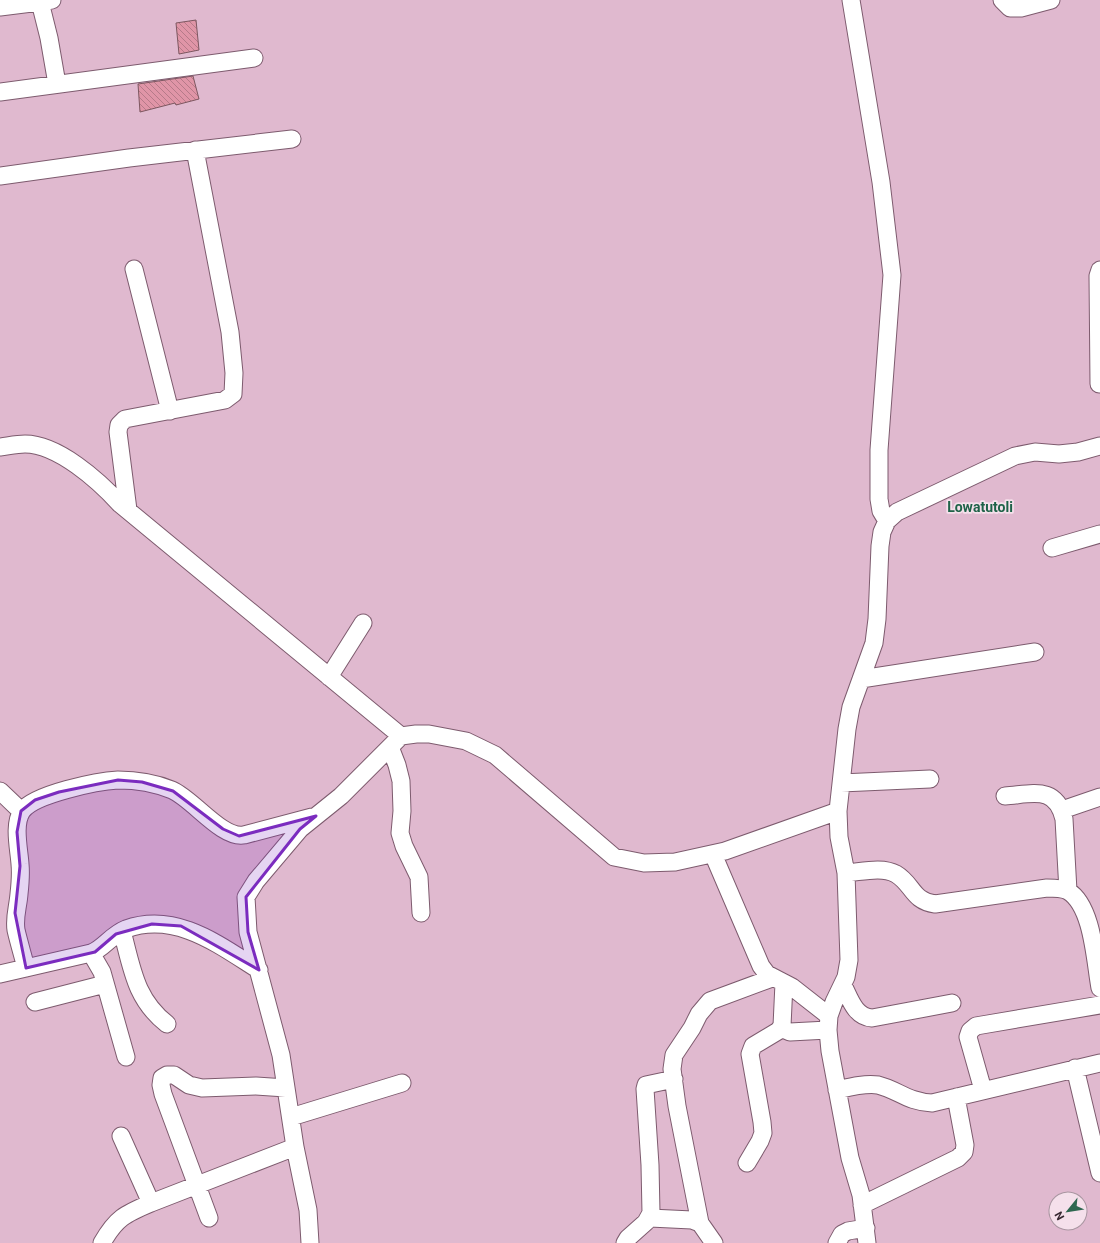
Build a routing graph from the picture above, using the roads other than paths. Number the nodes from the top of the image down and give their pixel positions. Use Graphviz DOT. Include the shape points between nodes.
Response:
graph roads {
  1 [pos="851,0"];
  2 [pos="1002,0"];
  3 [pos="1051,0"];
  4 [pos="44,1"];
  5 [pos="0,7"];
  6 [pos="254,58"];
  7 [pos="57,84"];
  8 [pos="0,92"];
  9 [pos="292,139"];
  10 [pos="195,150"];
  11 [pos="0,176"];
  12 [pos="134,269"];
  13 [pos="1100,270"];
  14 [pos="1099,384"];
  15 [pos="170,411"];
  16 [pos="1100,446"];
  17 [pos="0,447"];
  18 [pos="128,510"];
  19 [pos="887,520"];
  20 [pos="1100,534"];
  21 [pos="1052,548"];
  22 [pos="363,623"];
  23 [pos="1035,652"];
  24 [pos="329,677"];
  25 [pos="861,679"];
  26 [pos="396,741"];
  27 [pos="930,779"];
  28 [pos="841,784"];
  29 [pos="0,791"];
  30 [pos="1005,796"];
  31 [pos="1100,797"];
  32 [pos="838,810"];
  33 [pos="1062,810"];
  34 [pos="21,811"];
  35 [pos="316,816"];
  36 [pos="713,854"];
  37 [pos="846,873"];
  38 [pos="1068,891"];
  39 [pos="421,913"];
  40 [pos="122,931"];
  41 [pos="91,953"];
  42 [pos="26,968"];
  43 [pos="259,970"];
  44 [pos="0,974"];
  45 [pos="778,980"];
  46 [pos="105,984"];
  47 [pos="843,985"];
  48 [pos="1100,988"];
  49 [pos="35,1002"];
  50 [pos="952,1003"];
  51 [pos="1100,1005"];
  52 [pos="828,1023"];
  53 [pos="167,1024"];
  54 [pos="781,1028"];
  55 [pos="126,1057"];
  56 [pos="1100,1063"];
  57 [pos="1074,1068"];
  58 [pos="674,1079"];
  59 [pos="402,1083"];
  60 [pos="286,1088"];
  61 [pos="837,1090"];
  62 [pos="983,1090"];
  63 [pos="956,1097"];
  64 [pos="291,1117"];
  65 [pos="121,1136"];
  66 [pos="295,1147"];
  67 [pos="747,1163"];
  68 [pos="1100,1173"];
  69 [pos="198,1184"];
  70 [pos="150,1203"];
  71 [pos="862,1205"];
  72 [pos="209,1218"];
  73 [pos="650,1218"];
  74 [pos="700,1223"];
  75 [pos="866,1236"];
  76 [pos="102,1243"];
  77 [pos="310,1243"];
  78 [pos="625,1243"];
  79 [pos="714,1243"];
  80 [pos="837,1243"];
  1 -- 19 [label="street" via="881,182 892,275 879,450 879,499"];
  2 -- 3 [label="street" via="1010,8 1021,8"];
  4 -- 5 [label="street"];
  4 -- 7 [label="street"];
  6 -- 7 [label="street"];
  7 -- 8 [label="street"];
  9 -- 10 [label="street"];
  10 -- 11 [label="street"];
  10 -- 15 [label="street" via="230,332 234,372 233,394 226,400"];
  12 -- 15 [label="street"];
  13 -- 14 [label="street"];
  15 -- 18 [label="street" via="125,419 119,425"];
  16 -- 19 [label="street" via="1078,452 1035,452 1015,456 915,502"];
  17 -- 18 [label="street" via="26,444 60,455 88,473"];
  18 -- 24 [label="street"];
  19 -- 25 [label="street" via="880,546 874,643"];
  20 -- 21 [label="street"];
  22 -- 24 [label="street"];
  23 -- 25 [label="street"];
  24 -- 26 [label="street"];
  25 -- 28 [label="street" via="849,714"];
  26 -- 35 [label="street" via="341,796"];
  26 -- 36 [label="street" via="416,734 429,734 466,741 495,755 614,857 644,863 675,862"];
  26 -- 39 [label="street" via="401,781 400,833 419,877"];
  27 -- 28 [label="street"];
  28 -- 32 [label="street"];
  29 -- 34 [label="street"];
  30 -- 33 [label="street" via="1044,794 1052,796"];
  31 -- 33 [label="street"];
  32 -- 36 [label="street"];
  32 -- 37 [label="street" via="839,837"];
  33 -- 38 [label="street"];
  34 -- 35 [label="street" via="34,800 59,792 118,780 142,782 173,791 192,802 223,829 239,836"];
  34 -- 42 [label="street" via="16,832 20,866 19,896 15,912 16,930"];
  35 -- 43 [label="street" via="300,829 256,881 246,897 248,932"];
  36 -- 45 [label="street" via="761,966"];
  37 -- 38 [label="street" via="884,870 896,874 919,898 926,903 935,904 1047,888"];
  37 -- 47 [label="street" via="848,960"];
  38 -- 48 [label="street" via="1081,904 1088,920"];
  40 -- 41 [label="street"];
  40 -- 43 [label="street" via="152,924 181,926 198,933"];
  40 -- 53 [label="street" via="139,991 154,1013"];
  41 -- 42 [label="street"];
  41 -- 46 [label="street" via="99,965"];
  42 -- 44 [label="street"];
  43 -- 60 [label="street" via="281,1055"];
  45 -- 52 [label="street"];
  45 -- 54 [label="street"];
  45 -- 58 [label="street" via="710,1001 674,1055"];
  46 -- 49 [label="street"];
  46 -- 55 [label="street"];
  47 -- 50 [label="street" via="864,1018"];
  47 -- 52 [label="street" via="834,1002"];
  51 -- 62 [label="street" via="976,1026 968,1037"];
  52 -- 54 [label="street" via="790,1032"];
  52 -- 61 [label="street"];
  54 -- 67 [label="street" via="753,1046 750,1054 763,1133"];
  56 -- 57 [label="street"];
  57 -- 62 [label="street"];
  57 -- 68 [label="street"];
  58 -- 73 [label="street" via="646,1085 644,1089 650,1165"];
  58 -- 74 [label="street"];
  59 -- 64 [label="street"];
  60 -- 64 [label="street"];
  60 -- 69 [label="street" via="202,1088 189,1085 174,1075 162,1078 163,1094"];
  61 -- 63 [label="street" via="870,1084 918,1102 932,1103"];
  61 -- 71 [label="street"];
  62 -- 63 [label="street"];
  63 -- 71 [label="street" via="965,1144 964,1152 958,1158"];
  64 -- 66 [label="street"];
  65 -- 70 [label="street"];
  66 -- 69 [label="street"];
  66 -- 77 [label="street" via="308,1210"];
  69 -- 70 [label="street"];
  69 -- 72 [label="street"];
  70 -- 76 [label="street" via="126,1213 117,1220"];
  71 -- 75 [label="street"];
  73 -- 74 [label="street" via="692,1220"];
  73 -- 78 [label="street"];
  74 -- 79 [label="street"];
  75 -- 80 [label="street" via="848,1231 842,1234"];
}
